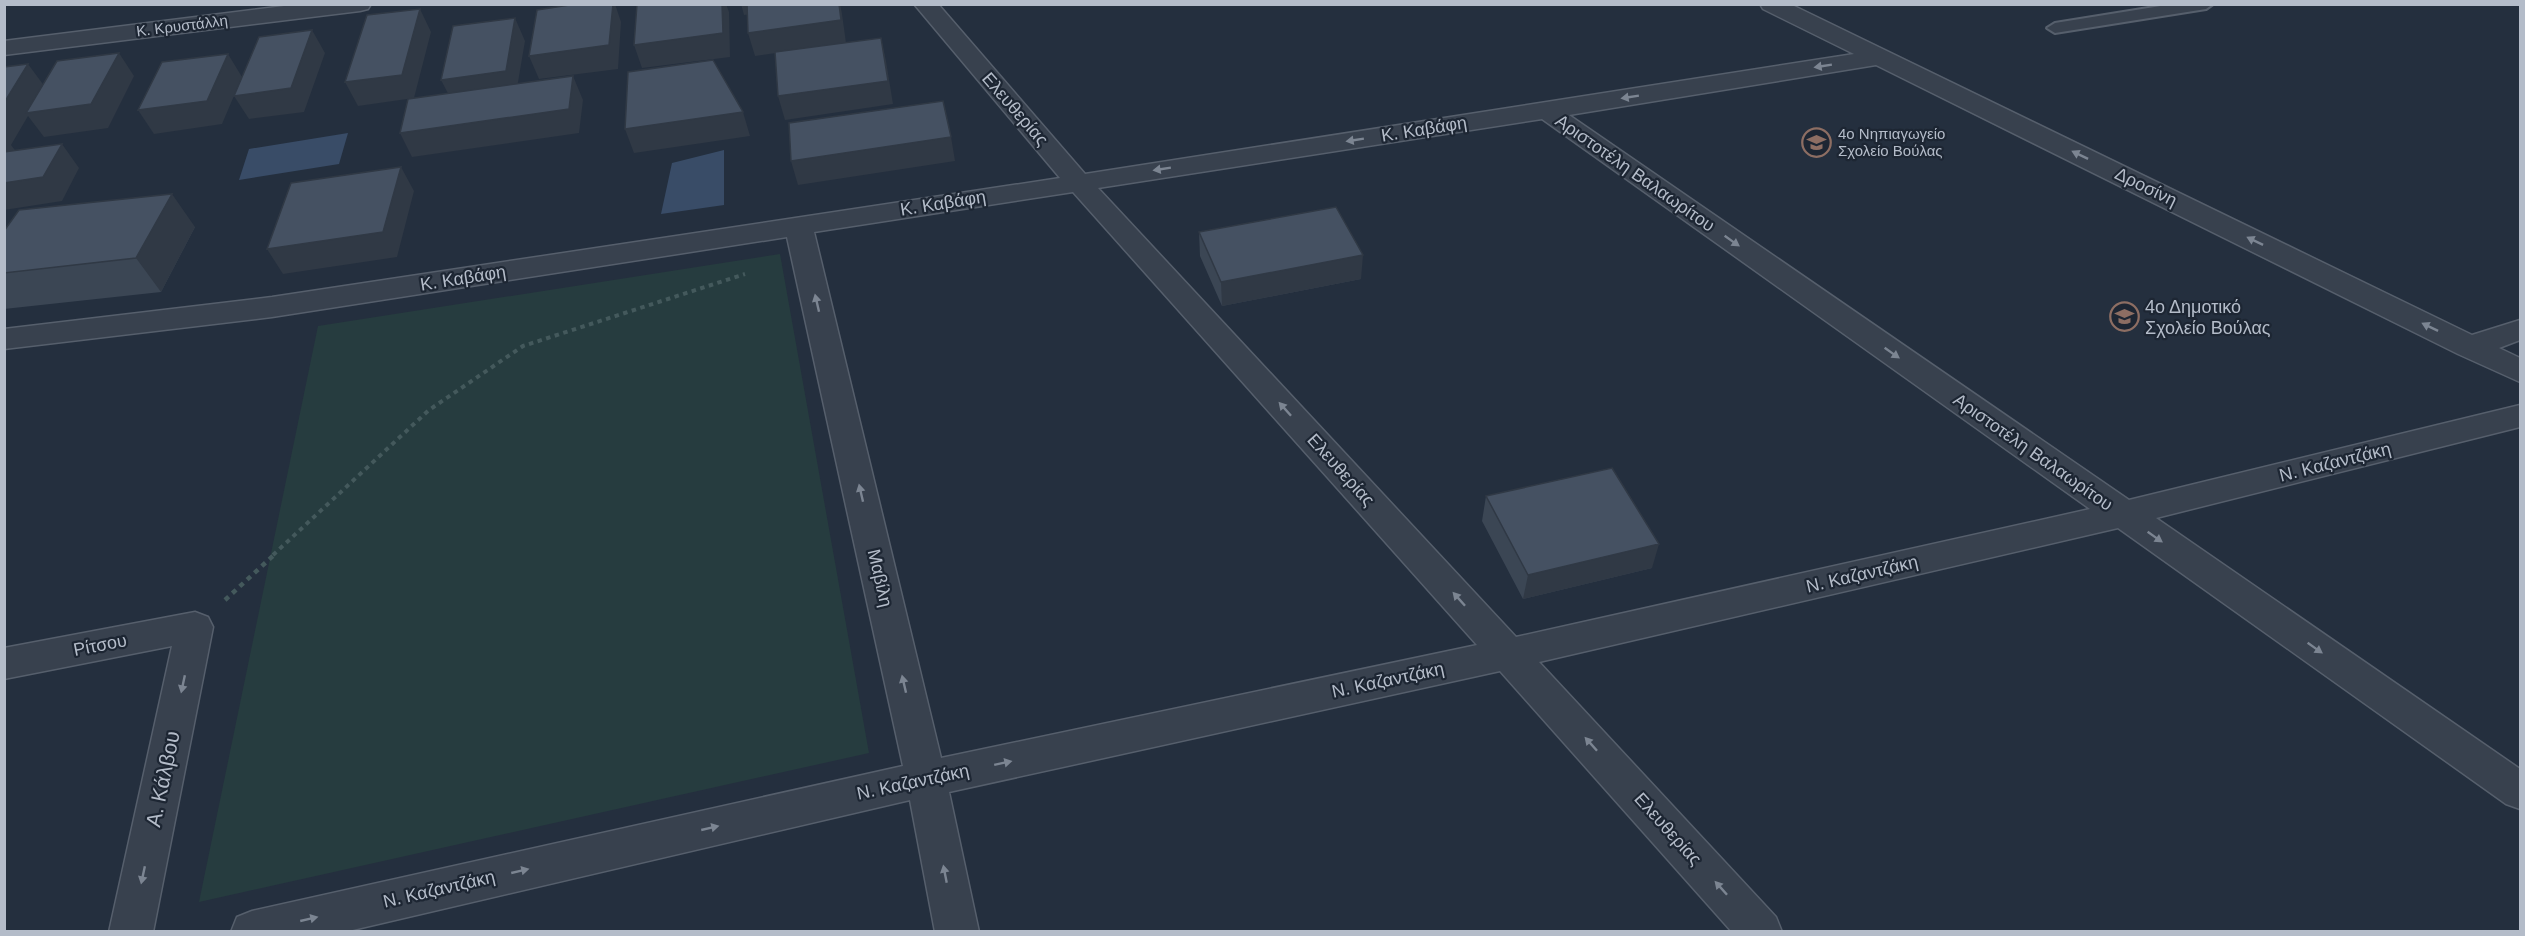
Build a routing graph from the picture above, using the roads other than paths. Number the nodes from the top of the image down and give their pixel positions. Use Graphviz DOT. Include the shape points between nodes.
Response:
graph roads {
  1 [pos="360,4"];
  2 [pos="925,4"];
  3 [pos="1771,4"];
  4 [pos="2206,4"];
  5 [pos="2055,28"];
  6 [pos="4,48"];
  7 [pos="1881,57"];
  8 [pos="1547,111"];
  9 [pos="1078,182"];
  10 [pos="799,226"];
  11 [pos="2520,330"];
  12 [pos="4,339"];
  13 [pos="2469,347"];
  14 [pos="2520,371"];
  15 [pos="2520,416"];
  16 [pos="2123,514"];
  17 [pos="195,627"];
  18 [pos="1509,654"];
  19 [pos="4,664"];
  20 [pos="926,779"];
  21 [pos="2520,791"];
  22 [pos="131,932"];
  23 [pos="252,932"];
  24 [pos="957,932"];
  25 [pos="1761,932"];
  1 -- 6 [label="street, Κ. Κρυστάλλη"];
  2 -- 9 [label="street, Ελευθερίας"];
  3 -- 7 [label="street, Δροσίνη"];
  4 -- 5 [label="lane"];
  7 -- 8 [label="street, Κ. Καβάφη, one-way"];
  13 -- 7 [label="street, Δροσίνη, one-way"];
  8 -- 9 [label="street, Κ. Καβάφη, one-way"];
  8 -- 16 [label="street, Αριστοτέλη Βαλαωρίτου, one-way"];
  9 -- 10 [label="street, Κ. Καβάφη"];
  18 -- 9 [label="street, Ελευθερίας, one-way"];
  10 -- 12 [label="street, Κ. Καβάφη" via="272,307"];
  20 -- 10 [label="street, Μαβίλη, one-way"];
  11 -- 13 [label="street"];
  13 -- 14 [label="street, Δροσίνη"];
  15 -- 16 [label="street, Ν. Καζαντζάκη"];
  16 -- 18 [label="street, Ν. Καζαντζάκη"];
  16 -- 21 [label="street, Αριστοτέλη Βαλαωρίτου, one-way"];
  17 -- 19 [label="street, Ρίτσου"];
  17 -- 22 [label="street, A. Κάλβου, one-way"];
  20 -- 18 [label="street, Ν. Καζαντζάκη, one-way"];
  25 -- 18 [label="street, Ελευθερίας, one-way"];
  23 -- 20 [label="street, Ν. Καζαντζάκη, one-way"];
  24 -- 20 [label="street, Μαβίλη, one-way"];
}
